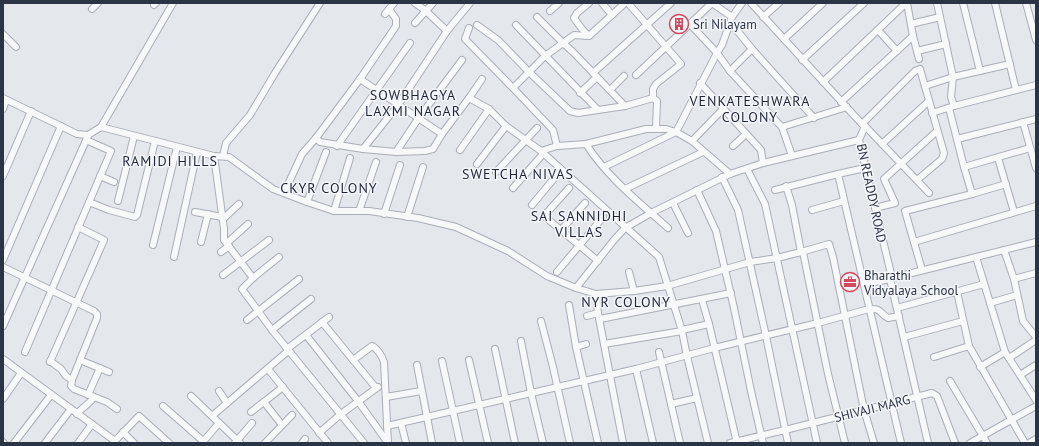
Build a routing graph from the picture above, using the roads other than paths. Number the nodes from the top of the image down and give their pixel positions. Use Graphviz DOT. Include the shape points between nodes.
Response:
graph roads {
  1 [pos="98,3"];
  2 [pos="173,3"];
  3 [pos="320,3"];
  4 [pos="394,3"];
  5 [pos="415,3"];
  6 [pos="433,3"];
  7 [pos="469,3"];
  8 [pos="559,3"];
  9 [pos="589,3"];
  10 [pos="602,3"];
  11 [pos="625,3"];
  12 [pos="628,3"];
  13 [pos="671,3"];
  14 [pos="712,3"];
  15 [pos="742,3"];
  16 [pos="751,3"];
  17 [pos="779,3"];
  18 [pos="824,3"];
  19 [pos="864,3"];
  20 [pos="906,3"];
  21 [pos="937,3"];
  22 [pos="963,3"];
  23 [pos="995,3"];
  24 [pos="1026,3"];
  25 [pos="92,9"];
  26 [pos="426,10"];
  27 [pos="550,11"];
  28 [pos="612,15"];
  29 [pos="537,17"];
  30 [pos="763,17"];
  31 [pos="940,17"];
  32 [pos="732,20"];
  33 [pos="415,23"];
  34 [pos="647,24"];
  35 [pos="690,24"];
  36 [pos="911,24"];
  37 [pos="478,25"];
  38 [pos="516,25"];
  39 [pos="469,28"];
  40 [pos="878,30"];
  41 [pos="447,31"];
  42 [pos="3,34"];
  43 [pos="589,36"];
  44 [pos="913,36"];
  45 [pos="784,39"];
  46 [pos="1036,40"];
  47 [pos="410,43"];
  48 [pos="563,43"];
  49 [pos="946,44"];
  50 [pos="667,46"];
  51 [pos="16,47"];
  52 [pos="752,49"];
  53 [pos="897,51"];
  54 [pos="917,51"];
  55 [pos="717,53"];
  56 [pos="545,56"];
  57 [pos="919,59"];
  58 [pos="462,60"];
  59 [pos="802,60"];
  60 [pos="1010,64"];
  61 [pos="980,71"];
  62 [pos="529,72"];
  63 [pos="730,72"];
  64 [pos="595,75"];
  65 [pos="636,75"];
  66 [pos="624,76"];
  67 [pos="953,77"];
  68 [pos="360,79"];
  69 [pos="482,79"];
  70 [pos="823,82"];
  71 [pos="700,83"];
  72 [pos="1036,85"];
  73 [pos="925,86"];
  74 [pos="513,88"];
  75 [pos="610,90"];
  76 [pos="1016,90"];
  77 [pos="376,91"];
  78 [pos="580,93"];
  79 [pos="469,98"];
  80 [pos="653,98"];
  81 [pos="5,99"];
  82 [pos="929,101"];
  83 [pos="841,102"];
  84 [pos="398,106"];
  85 [pos="625,106"];
  86 [pos="847,107"];
  87 [pos="952,107"];
  88 [pos="3,109"];
  89 [pos="489,109"];
  90 [pos="596,109"];
  91 [pos="723,109"];
  92 [pos="31,111"];
  93 [pos="932,113"];
  94 [pos="814,118"];
  95 [pos="418,119"];
  96 [pos="1036,119"];
  97 [pos="1023,122"];
  98 [pos="863,125"];
  99 [pos="61,126"];
  100 [pos="506,126"];
  101 [pos="101,127"];
  102 [pos="782,127"];
  103 [pos="537,128"];
  104 [pos="656,128"];
  105 [pos="937,131"];
  106 [pos="676,132"];
  107 [pos="442,134"];
  108 [pos="746,134"];
  109 [pos="134,136"];
  110 [pos="87,137"];
  111 [pos="316,138"];
  112 [pos="526,139"];
  113 [pos="957,139"];
  114 [pos="859,140"];
  115 [pos="155,141"];
  116 [pos="692,141"];
  117 [pos="586,144"];
  118 [pos="882,144"];
  119 [pos="337,146"];
  120 [pos="557,146"];
  121 [pos="733,146"];
  122 [pos="177,147"];
  123 [pos="1030,148"];
  124 [pos="363,149"];
  125 [pos="460,150"];
  126 [pos="198,152"];
  127 [pos="326,152"];
  128 [pos="396,152"];
  129 [pos="542,152"];
  130 [pos="703,152"];
  131 [pos="214,156"];
  132 [pos="223,156"];
  133 [pos="792,156"];
  134 [pos="350,158"];
  135 [pos="998,158"];
  136 [pos="376,162"];
  137 [pos="763,163"];
  138 [pos="901,163"];
  139 [pos="477,164"];
  140 [pos="400,165"];
  141 [pos="423,167"];
  142 [pos="964,167"];
  143 [pos="604,168"];
  144 [pos="865,168"];
  145 [pos="1036,168"];
  146 [pos="747,169"];
  147 [pos="560,170"];
  148 [pos="496,172"];
  149 [pos="730,174"];
  150 [pos="838,174"];
  151 [pos="3,176"];
  152 [pos="100,176"];
  153 [pos="722,177"];
  154 [pos="917,180"];
  155 [pos="114,182"];
  156 [pos="1006,184"];
  157 [pos="786,186"];
  158 [pos="513,188"];
  159 [pos="569,188"];
  160 [pos="625,189"];
  161 [pos="697,190"];
  162 [pos="775,190"];
  163 [pos="284,193"];
  164 [pos="929,193"];
  165 [pos="972,194"];
  166 [pos="118,201"];
  167 [pos="844,201"];
  168 [pos="89,202"];
  169 [pos="307,202"];
  170 [pos="673,202"];
  171 [pos="585,203"];
  172 [pos="239,204"];
  173 [pos="532,205"];
  174 [pos="1036,206"];
  175 [pos="875,208"];
  176 [pos="812,210"];
  177 [pos="334,211"];
  178 [pos="359,211"];
  179 [pos="195,212"];
  180 [pos="1014,212"];
  181 [pos="651,213"];
  182 [pos="208,214"];
  183 [pos="384,214"];
  184 [pos="407,217"];
  185 [pos="603,217"];
  186 [pos="223,218"];
  187 [pos="248,224"];
  188 [pos="78,227"];
  189 [pos="625,228"];
  190 [pos="668,228"];
  191 [pos="561,230"];
  192 [pos="688,233"];
  193 [pos="269,240"];
  194 [pos="201,242"];
  195 [pos="914,242"];
  196 [pos="1036,242"];
  197 [pos="228,244"];
  198 [pos="153,245"];
  199 [pos="579,245"];
  200 [pos="1004,250"];
  201 [pos="221,252"];
  202 [pos="802,252"];
  203 [pos="174,256"];
  204 [pos="279,257"];
  205 [pos="976,257"];
  206 [pos="777,258"];
  207 [pos="3,260"];
  208 [pos="241,261"];
  209 [pos="598,261"];
  210 [pos="750,262"];
  211 [pos="3,267"];
  212 [pos="725,270"];
  213 [pos="922,270"];
  214 [pos="557,272"];
  215 [pos="629,272"];
  216 [pos="1036,273"];
  217 [pos="223,275"];
  218 [pos="24,278"];
  219 [pos="253,278"];
  220 [pos="891,278"];
  221 [pos="299,279"];
  222 [pos="1014,279"];
  223 [pos="864,284"];
  224 [pos="984,284"];
  225 [pos="667,286"];
  226 [pos="576,288"];
  227 [pos="51,290"];
  228 [pos="634,291"];
  229 [pos="957,292"];
  230 [pos="596,294"];
  231 [pos="731,294"];
  232 [pos="1017,295"];
  233 [pos="311,299"];
  234 [pos="702,300"];
  235 [pos="77,302"];
  236 [pos="990,303"];
  237 [pos="569,305"];
  238 [pos="674,306"];
  239 [pos="897,308"];
  240 [pos="869,309"];
  241 [pos="258,311"];
  242 [pos="598,313"];
  243 [pos="587,316"];
  244 [pos="846,316"];
  245 [pos="899,316"];
  246 [pos="329,317"];
  247 [pos="600,319"];
  248 [pos="247,320"];
  249 [pos="541,321"];
  250 [pos="963,321"];
  251 [pos="322,322"];
  252 [pos="709,324"];
  253 [pos="818,324"];
  254 [pos="3,326"];
  255 [pos="1028,327"];
  256 [pos="792,329"];
  257 [pos="1036,329"];
  258 [pos="272,330"];
  259 [pos="682,331"];
  260 [pos="306,335"];
  261 [pos="766,336"];
  262 [pos="904,337"];
  263 [pos="1036,337"];
  264 [pos="1036,340"];
  265 [pos="521,341"];
  266 [pos="740,343"];
  267 [pos="586,344"];
  268 [pos="604,344"];
  269 [pos="969,346"];
  270 [pos="576,347"];
  271 [pos="714,348"];
  272 [pos="495,349"];
  273 [pos="288,350"];
  274 [pos="25,352"];
  275 [pos="659,352"];
  276 [pos="1005,352"];
  277 [pos="687,356"];
  278 [pos="934,356"];
  279 [pos="1009,358"];
  280 [pos="3,360"];
  281 [pos="80,360"];
  282 [pos="353,360"];
  283 [pos="469,360"];
  284 [pos="442,361"];
  285 [pos="662,362"];
  286 [pos="417,365"];
  287 [pos="1036,365"];
  288 [pos="980,367"];
  289 [pos="100,368"];
  290 [pos="268,369"];
  291 [pos="636,369"];
  292 [pos="110,372"];
  293 [pos="21,373"];
  294 [pos="610,375"];
  295 [pos="1020,375"];
  296 [pos="72,380"];
  297 [pos="585,380"];
  298 [pos="950,381"];
  299 [pos="385,382"];
  300 [pos="282,387"];
  301 [pos="557,387"];
  302 [pos="376,388"];
  303 [pos="219,391"];
  304 [pos="421,391"];
  305 [pos="531,393"];
  306 [pos="51,394"];
  307 [pos="91,396"];
  308 [pos="190,396"];
  309 [pos="386,397"];
  310 [pos="918,397"];
  311 [pos="697,398"];
  312 [pos="3,399"];
  313 [pos="505,399"];
  314 [pos="1036,400"];
  315 [pos="358,401"];
  316 [pos="264,402"];
  317 [pos="228,403"];
  318 [pos="892,403"];
  319 [pos="671,404"];
  320 [pos="478,405"];
  321 [pos="163,406"];
  322 [pos="1036,406"];
  323 [pos="71,409"];
  324 [pos="117,409"];
  325 [pos="864,410"];
  326 [pos="453,411"];
  327 [pos="251,412"];
  328 [pos="77,414"];
  329 [pos="341,414"];
  330 [pos="292,415"];
  331 [pos="212,416"];
  332 [pos="839,416"];
  333 [pos="426,417"];
  334 [pos="1012,420"];
  335 [pos="220,423"];
  336 [pos="401,423"];
  337 [pos="813,423"];
  338 [pos="92,424"];
  339 [pos="252,424"];
  340 [pos="282,425"];
  341 [pos="387,426"];
  342 [pos="785,430"];
  343 [pos="123,432"];
  344 [pos="319,433"];
  345 [pos="762,435"];
  346 [pos="983,436"];
  347 [pos="1036,439"];
  348 [pos="114,442"];
  349 [pos="202,442"];
  350 [pos="237,442"];
  351 [pos="734,442"];
  352 [pos="14,443"];
  353 [pos="45,443"];
  354 [pos="78,443"];
  355 [pos="134,443"];
  356 [pos="169,443"];
  357 [pos="266,443"];
  358 [pos="328,443"];
  359 [pos="364,443"];
  360 [pos="388,443"];
  361 [pos="406,443"];
  362 [pos="432,443"];
  363 [pos="460,443"];
  364 [pos="488,443"];
  365 [pos="515,443"];
  366 [pos="543,443"];
  367 [pos="570,443"];
  368 [pos="598,443"];
  369 [pos="623,443"];
  370 [pos="653,443"];
  371 [pos="680,443"];
  372 [pos="708,443"];
  373 [pos="763,443"];
  374 [pos="788,443"];
  375 [pos="817,443"];
  376 [pos="845,443"];
  377 [pos="874,443"];
  378 [pos="901,443"];
  379 [pos="928,443"];
  380 [pos="955,443"];
  381 [pos="970,443"];
  382 [pos="987,443"];
  383 [pos="1025,443"];
  384 [pos="1029,443"];
  1 -- 25 [label="street"];
  2 -- 101 [label="street"];
  3 -- 132 [label="street" via="250,115 226,143"];
  4 -- 68 [label="street" via="387,12 396,19 396,26"];
  5 -- 26 [label="street"];
  6 -- 26 [label="street"];
  7 -- 41 [label="street"];
  8 -- 27 [label="street"];
  9 -- 43 [label="street" via="574,18"];
  10 -- 28 [label="street"];
  11 -- 28 [label="street"];
  12 -- 34 [label="street"];
  13 -- 34 [label="street"];
  14 -- 32 [label="street"];
  14 -- 35 [label="street"];
  15 -- 32 [label="street"];
  16 -- 30 [label="street, BN READDY ROAD"];
  17 -- 30 [label="street"];
  18 -- 45 [label="street"];
  19 -- 59 [label="street"];
  20 -- 36 [label="street"];
  20 -- 40 [label="street"];
  21 -- 31 [label="street"];
  22 -- 61 [label="street"];
  23 -- 60 [label="street"];
  24 -- 46 [label="street"];
  26 -- 33 [label="street"];
  26 -- 41 [label="street"];
  28 -- 43 [label="street"];
  29 -- 48 [label="street"];
  30 -- 45 [label="street, BN READDY ROAD"];
  31 -- 36 [label="street"];
  31 -- 49 [label="street"];
  32 -- 52 [label="street"];
  32 -- 55 [label="street"];
  34 -- 50 [label="street"];
  34 -- 64 [label="street"];
  35 -- 50 [label="street"];
  35 -- 55 [label="street"];
  36 -- 44 [label="street"];
  37 -- 62 [label="street" via="498,40"];
  38 -- 56 [label="street"];
  39 -- 74 [label="street" via="465,39"];
  40 -- 53 [label="street"];
  40 -- 70 [label="street"];
  41 -- 84 [label="street"];
  42 -- 51 [label="street"];
  43 -- 48 [label="street" via="574,35"];
  44 -- 53 [label="street"];
  44 -- 54 [label="street"];
  45 -- 59 [label="street, BN READDY ROAD"];
  47 -- 77 [label="street"];
  48 -- 56 [label="street"];
  48 -- 64 [label="street"];
  49 -- 54 [label="street"];
  49 -- 67 [label="street"];
  50 -- 65 [label="street"];
  50 -- 80 [label="street" via="681,64 656,84"];
  52 -- 63 [label="street"];
  52 -- 94 [label="street"];
  53 -- 83 [label="street"];
  54 -- 57 [label="street"];
  55 -- 63 [label="street"];
  55 -- 71 [label="street"];
  56 -- 62 [label="street"];
  56 -- 78 [label="street"];
  58 -- 95 [label="street"];
  59 -- 70 [label="street, BN READDY ROAD"];
  60 -- 61 [label="street"];
  60 -- 76 [label="street"];
  61 -- 67 [label="street"];
  62 -- 74 [label="street"];
  62 -- 90 [label="street" via="570,110 578,112"];
  63 -- 102 [label="street"];
  64 -- 75 [label="street"];
  64 -- 78 [label="street"];
  66 -- 75 [label="street"];
  67 -- 73 [label="street"];
  67 -- 87 [label="street"];
  68 -- 77 [label="street"];
  68 -- 111 [label="street"];
  69 -- 79 [label="street"];
  70 -- 83 [label="street, BN READDY ROAD"];
  71 -- 91 [label="street"];
  71 -- 106 [label="street"];
  72 -- 76 [label="street"];
  73 -- 82 [label="street"];
  73 -- 98 [label="street" via="921,70 918,69"];
  74 -- 120 [label="street" via="553,130"];
  75 -- 85 [label="street"];
  76 -- 87 [label="street"];
  77 -- 84 [label="street"];
  77 -- 119 [label="street"];
  78 -- 90 [label="street"];
  79 -- 89 [label="street"];
  79 -- 107 [label="street"];
  80 -- 85 [label="street"];
  80 -- 104 [label="street" via="657,101"];
  81 -- 88 [label="street"];
  81 -- 92 [label="street"];
  82 -- 93 [label="street"];
  82 -- 118 [label="street"];
  83 -- 86 [label="street, BN READDY ROAD"];
  84 -- 95 [label="street"];
  84 -- 124 [label="street"];
  85 -- 90 [label="street"];
  86 -- 94 [label="street"];
  86 -- 98 [label="street, BN READDY ROAD"];
  87 -- 93 [label="street"];
  87 -- 113 [label="street"];
  89 -- 100 [label="street"];
  89 -- 125 [label="street"];
  91 -- 108 [label="street"];
  91 -- 116 [label="street"];
  92 -- 99 [label="street"];
  92 -- 151 [label="street"];
  93 -- 105 [label="street"];
  94 -- 102 [label="street"];
  95 -- 107 [label="street"];
  95 -- 128 [label="street"];
  96 -- 97 [label="street"];
  97 -- 113 [label="street"];
  97 -- 123 [label="street"];
  98 -- 114 [label="street, BN READDY ROAD"];
  98 -- 118 [label="street"];
  99 -- 110 [label="street"];
  99 -- 207 [label="street"];
  100 -- 112 [label="street"];
  100 -- 139 [label="street"];
  101 -- 109 [label="street"];
  101 -- 110 [label="street"];
  102 -- 133 [label="street"];
  103 -- 112 [label="street"];
  104 -- 106 [label="street"];
  104 -- 117 [label="street"];
  105 -- 138 [label="street"];
  105 -- 154 [label="street" via="944,156"];
  106 -- 116 [label="street"];
  106 -- 143 [label="street"];
  107 -- 128 [label="street" via="430,151"];
  108 -- 121 [label="street"];
  108 -- 137 [label="street" via="761,150"];
  109 -- 115 [label="street"];
  109 -- 166 [label="street"];
  110 -- 152 [label="street" via="111,151"];
  110 -- 218 [label="street"];
  111 -- 119 [label="street" via="320,142"];
  111 -- 163 [label="street" via="302,154"];
  112 -- 129 [label="street"];
  112 -- 148 [label="street"];
  113 -- 142 [label="street"];
  114 -- 133 [label="street"];
  114 -- 144 [label="street, BN READDY ROAD"];
  115 -- 122 [label="street"];
  115 -- 168 [label="street" via="135,217"];
  116 -- 130 [label="street"];
  117 -- 120 [label="street"];
  117 -- 143 [label="street"];
  118 -- 138 [label="street"];
  119 -- 124 [label="street"];
  120 -- 129 [label="street"];
  122 -- 126 [label="street"];
  122 -- 198 [label="street"];
  123 -- 135 [label="street"];
  123 -- 145 [label="street"];
  124 -- 128 [label="street"];
  126 -- 131 [label="street"];
  126 -- 203 [label="street"];
  127 -- 169 [label="street"];
  129 -- 147 [label="street"];
  129 -- 158 [label="street"];
  130 -- 149 [label="street"];
  130 -- 160 [label="street"];
  131 -- 132 [label="street"];
  131 -- 186 [label="street"];
  132 -- 163 [label="street" via="229,157 273,189"];
  133 -- 137 [label="street"];
  134 -- 177 [label="street"];
  135 -- 142 [label="street"];
  135 -- 156 [label="street"];
  136 -- 178 [label="street"];
  137 -- 146 [label="street"];
  138 -- 154 [label="street"];
  138 -- 175 [label="street" via="884,179 895,203"];
  140 -- 183 [label="street"];
  141 -- 184 [label="street"];
  142 -- 165 [label="street"];
  143 -- 160 [label="street"];
  144 -- 150 [label="street"];
  144 -- 175 [label="street, BN READDY ROAD"];
  146 -- 149 [label="street"];
  146 -- 206 [label="street" via="765,204"];
  147 -- 173 [label="street"];
  147 -- 189 [label="street"];
  149 -- 153 [label="street"];
  150 -- 157 [label="street"];
  150 -- 167 [label="street"];
  152 -- 155 [label="street"];
  152 -- 168 [label="street"];
  153 -- 161 [label="street"];
  153 -- 210 [label="street" via="738,210"];
  154 -- 164 [label="street"];
  156 -- 165 [label="street"];
  156 -- 180 [label="street"];
  157 -- 162 [label="street"];
  157 -- 202 [label="street"];
  159 -- 191 [label="street" via="544,216"];
  160 -- 181 [label="street"];
  161 -- 170 [label="street"];
  161 -- 212 [label="street" via="716,231"];
  163 -- 169 [label="street"];
  165 -- 195 [label="street" via="905,211"];
  167 -- 176 [label="street"];
  167 -- 223 [label="street"];
  168 -- 188 [label="street"];
  169 -- 177 [label="street"];
  170 -- 181 [label="street"];
  170 -- 192 [label="street"];
  171 -- 191 [label="street"];
  172 -- 186 [label="street"];
  174 -- 180 [label="street"];
  175 -- 220 [label="street, BN READDY ROAD"];
  177 -- 178 [label="street"];
  178 -- 183 [label="street"];
  179 -- 182 [label="street"];
  180 -- 195 [label="street"];
  181 -- 189 [label="street"];
  181 -- 190 [label="street"];
  182 -- 186 [label="street"];
  182 -- 194 [label="street"];
  183 -- 184 [label="street"];
  184 -- 226 [label="street" via="456,227 508,251 547,276"];
  185 -- 199 [label="street"];
  186 -- 197 [label="street" via="224,240"];
  187 -- 197 [label="street"];
  188 -- 227 [label="street"];
  188 -- 235 [label="street" via="104,240"];
  189 -- 209 [label="street"];
  189 -- 225 [label="street" via="659,257"];
  191 -- 199 [label="street"];
  193 -- 208 [label="street"];
  195 -- 213 [label="street"];
  196 -- 200 [label="street"];
  197 -- 201 [label="street"];
  197 -- 208 [label="street"];
  199 -- 209 [label="street"];
  199 -- 214 [label="street"];
  200 -- 205 [label="street"];
  200 -- 222 [label="street"];
  202 -- 206 [label="street"];
  202 -- 244 [label="street" via="829,244"];
  202 -- 253 [label="street"];
  204 -- 219 [label="street"];
  205 -- 213 [label="street"];
  205 -- 224 [label="street"];
  206 -- 210 [label="street"];
  206 -- 256 [label="street"];
  208 -- 217 [label="street"];
  208 -- 219 [label="street"];
  209 -- 226 [label="street"];
  210 -- 212 [label="street"];
  210 -- 261 [label="street"];
  211 -- 218 [label="street"];
  212 -- 225 [label="street"];
  212 -- 231 [label="street"];
  213 -- 220 [label="street"];
  215 -- 228 [label="street"];
  216 -- 222 [label="street"];
  218 -- 227 [label="street"];
  218 -- 254 [label="street"];
  219 -- 241 [label="street" via="242,289"];
  220 -- 223 [label="street"];
  220 -- 239 [label="street, SHIVAJI MARG"];
  221 -- 241 [label="street"];
  222 -- 232 [label="street"];
  223 -- 240 [label="street"];
  224 -- 229 [label="street"];
  224 -- 236 [label="street"];
  225 -- 228 [label="street"];
  225 -- 238 [label="street"];
  226 -- 230 [label="street"];
  227 -- 235 [label="street"];
  227 -- 274 [label="street"];
  228 -- 230 [label="street"];
  229 -- 239 [label="street"];
  229 -- 250 [label="street"];
  230 -- 242 [label="street"];
  231 -- 234 [label="street"];
  231 -- 266 [label="street"];
  232 -- 236 [label="street"];
  232 -- 255 [label="street" via="1023,321"];
  233 -- 258 [label="street"];
  234 -- 238 [label="street"];
  234 -- 252 [label="street"];
  235 -- 281 [label="street" via="97,314 98,318"];
  235 -- 296 [label="street" via="50,361"];
  236 -- 276 [label="street"];
  237 -- 270 [label="street"];
  238 -- 247 [label="street"];
  238 -- 259 [label="street"];
  239 -- 245 [label="street, SHIVAJI MARG"];
  240 -- 244 [label="street"];
  240 -- 245 [label="street" via="877,308 888,318"];
  240 -- 318 [label="street"];
  241 -- 248 [label="street"];
  241 -- 258 [label="street"];
  242 -- 243 [label="street"];
  242 -- 247 [label="street"];
  244 -- 253 [label="street"];
  244 -- 325 [label="street"];
  245 -- 262 [label="street, SHIVAJI MARG"];
  246 -- 251 [label="street"];
  247 -- 268 [label="street"];
  249 -- 301 [label="street"];
  250 -- 262 [label="street"];
  250 -- 269 [label="street"];
  251 -- 260 [label="street"];
  251 -- 282 [label="street"];
  252 -- 259 [label="street"];
  252 -- 271 [label="street"];
  253 -- 256 [label="street"];
  253 -- 332 [label="street"];
  255 -- 257 [label="street"];
  255 -- 263 [label="street"];
  256 -- 261 [label="street"];
  256 -- 337 [label="street"];
  258 -- 273 [label="street"];
  259 -- 268 [label="street"];
  259 -- 277 [label="street"];
  260 -- 273 [label="street"];
  260 -- 315 [label="street"];
  261 -- 266 [label="street"];
  261 -- 342 [label="street"];
  262 -- 310 [label="street, SHIVAJI MARG"];
  264 -- 279 [label="street"];
  265 -- 305 [label="street"];
  266 -- 271 [label="street"];
  266 -- 345 [label="street"];
  267 -- 270 [label="street"];
  268 -- 294 [label="street"];
  269 -- 278 [label="street"];
  269 -- 288 [label="street"];
  270 -- 297 [label="street"];
  271 -- 277 [label="street"];
  271 -- 351 [label="street"];
  272 -- 313 [label="street"];
  273 -- 290 [label="street"];
  273 -- 329 [label="street"];
  275 -- 285 [label="street"];
  276 -- 279 [label="street"];
  276 -- 288 [label="street"];
  277 -- 285 [label="street"];
  277 -- 311 [label="street"];
  279 -- 295 [label="street"];
  280 -- 293 [label="street"];
  281 -- 289 [label="street"];
  281 -- 296 [label="street"];
  282 -- 299 [label="street" via="369,346 374,347 384,362"];
  282 -- 302 [label="street"];
  283 -- 320 [label="street"];
  284 -- 326 [label="street"];
  285 -- 291 [label="street"];
  285 -- 319 [label="street"];
  286 -- 304 [label="street"];
  287 -- 295 [label="street"];
  288 -- 334 [label="street"];
  289 -- 292 [label="street"];
  289 -- 307 [label="street"];
  290 -- 300 [label="street"];
  290 -- 317 [label="street"];
  291 -- 294 [label="street"];
  291 -- 370 [label="street"];
  293 -- 306 [label="street"];
  293 -- 312 [label="street"];
  294 -- 297 [label="street"];
  294 -- 369 [label="street"];
  295 -- 314 [label="street"];
  296 -- 307 [label="street" via="71,386"];
  297 -- 301 [label="street"];
  297 -- 368 [label="street"];
  298 -- 346 [label="street"];
  299 -- 302 [label="street"];
  299 -- 309 [label="street"];
  300 -- 316 [label="street"];
  300 -- 344 [label="street"];
  301 -- 305 [label="street"];
  301 -- 367 [label="street"];
  302 -- 315 [label="street"];
  303 -- 317 [label="street"];
  304 -- 309 [label="street"];
  304 -- 333 [label="street"];
  305 -- 313 [label="street"];
  305 -- 366 [label="street"];
  306 -- 323 [label="street"];
  306 -- 352 [label="street"];
  307 -- 324 [label="street"];
  307 -- 328 [label="street" via="91,403 82,406"];
  308 -- 331 [label="street"];
  309 -- 341 [label="street"];
  310 -- 318 [label="street, SHIVAJI MARG"];
  310 -- 379 [label="street"];
  310 -- 380 [label="street" via="935,394"];
  311 -- 319 [label="street"];
  311 -- 372 [label="street"];
  313 -- 320 [label="street"];
  313 -- 365 [label="street"];
  315 -- 329 [label="street"];
  315 -- 360 [label="street"];
  316 -- 327 [label="street"];
  316 -- 340 [label="street"];
  317 -- 331 [label="street"];
  318 -- 325 [label="street, SHIVAJI MARG"];
  318 -- 378 [label="street"];
  319 -- 371 [label="street"];
  320 -- 326 [label="street"];
  320 -- 364 [label="street"];
  321 -- 349 [label="street"];
  322 -- 334 [label="street"];
  323 -- 328 [label="street"];
  323 -- 353 [label="street"];
  325 -- 332 [label="street, SHIVAJI MARG"];
  325 -- 377 [label="street"];
  326 -- 333 [label="street"];
  326 -- 363 [label="street"];
  328 -- 338 [label="street"];
  329 -- 344 [label="street"];
  329 -- 359 [label="street"];
  330 -- 340 [label="street"];
  331 -- 335 [label="street"];
  332 -- 337 [label="street, SHIVAJI MARG"];
  332 -- 376 [label="street"];
  333 -- 336 [label="street"];
  333 -- 362 [label="street"];
  334 -- 346 [label="street"];
  334 -- 383 [label="street"];
  335 -- 349 [label="street"];
  335 -- 350 [label="street"];
  336 -- 341 [label="street"];
  336 -- 361 [label="street"];
  337 -- 342 [label="street, SHIVAJI MARG"];
  337 -- 375 [label="street"];
  338 -- 348 [label="street"];
  338 -- 354 [label="street"];
  339 -- 350 [label="street"];
  340 -- 357 [label="street"];
  341 -- 360 [label="street"];
  342 -- 345 [label="street, SHIVAJI MARG"];
  342 -- 374 [label="street"];
  343 -- 348 [label="street"];
  343 -- 355 [label="street"];
  343 -- 356 [label="street" via="139,416"];
  344 -- 358 [label="street"];
  345 -- 351 [label="street, SHIVAJI MARG"];
  345 -- 373 [label="street"];
  346 -- 381 [label="street"];
  346 -- 382 [label="street"];
  347 -- 384 [label="street"];
}
